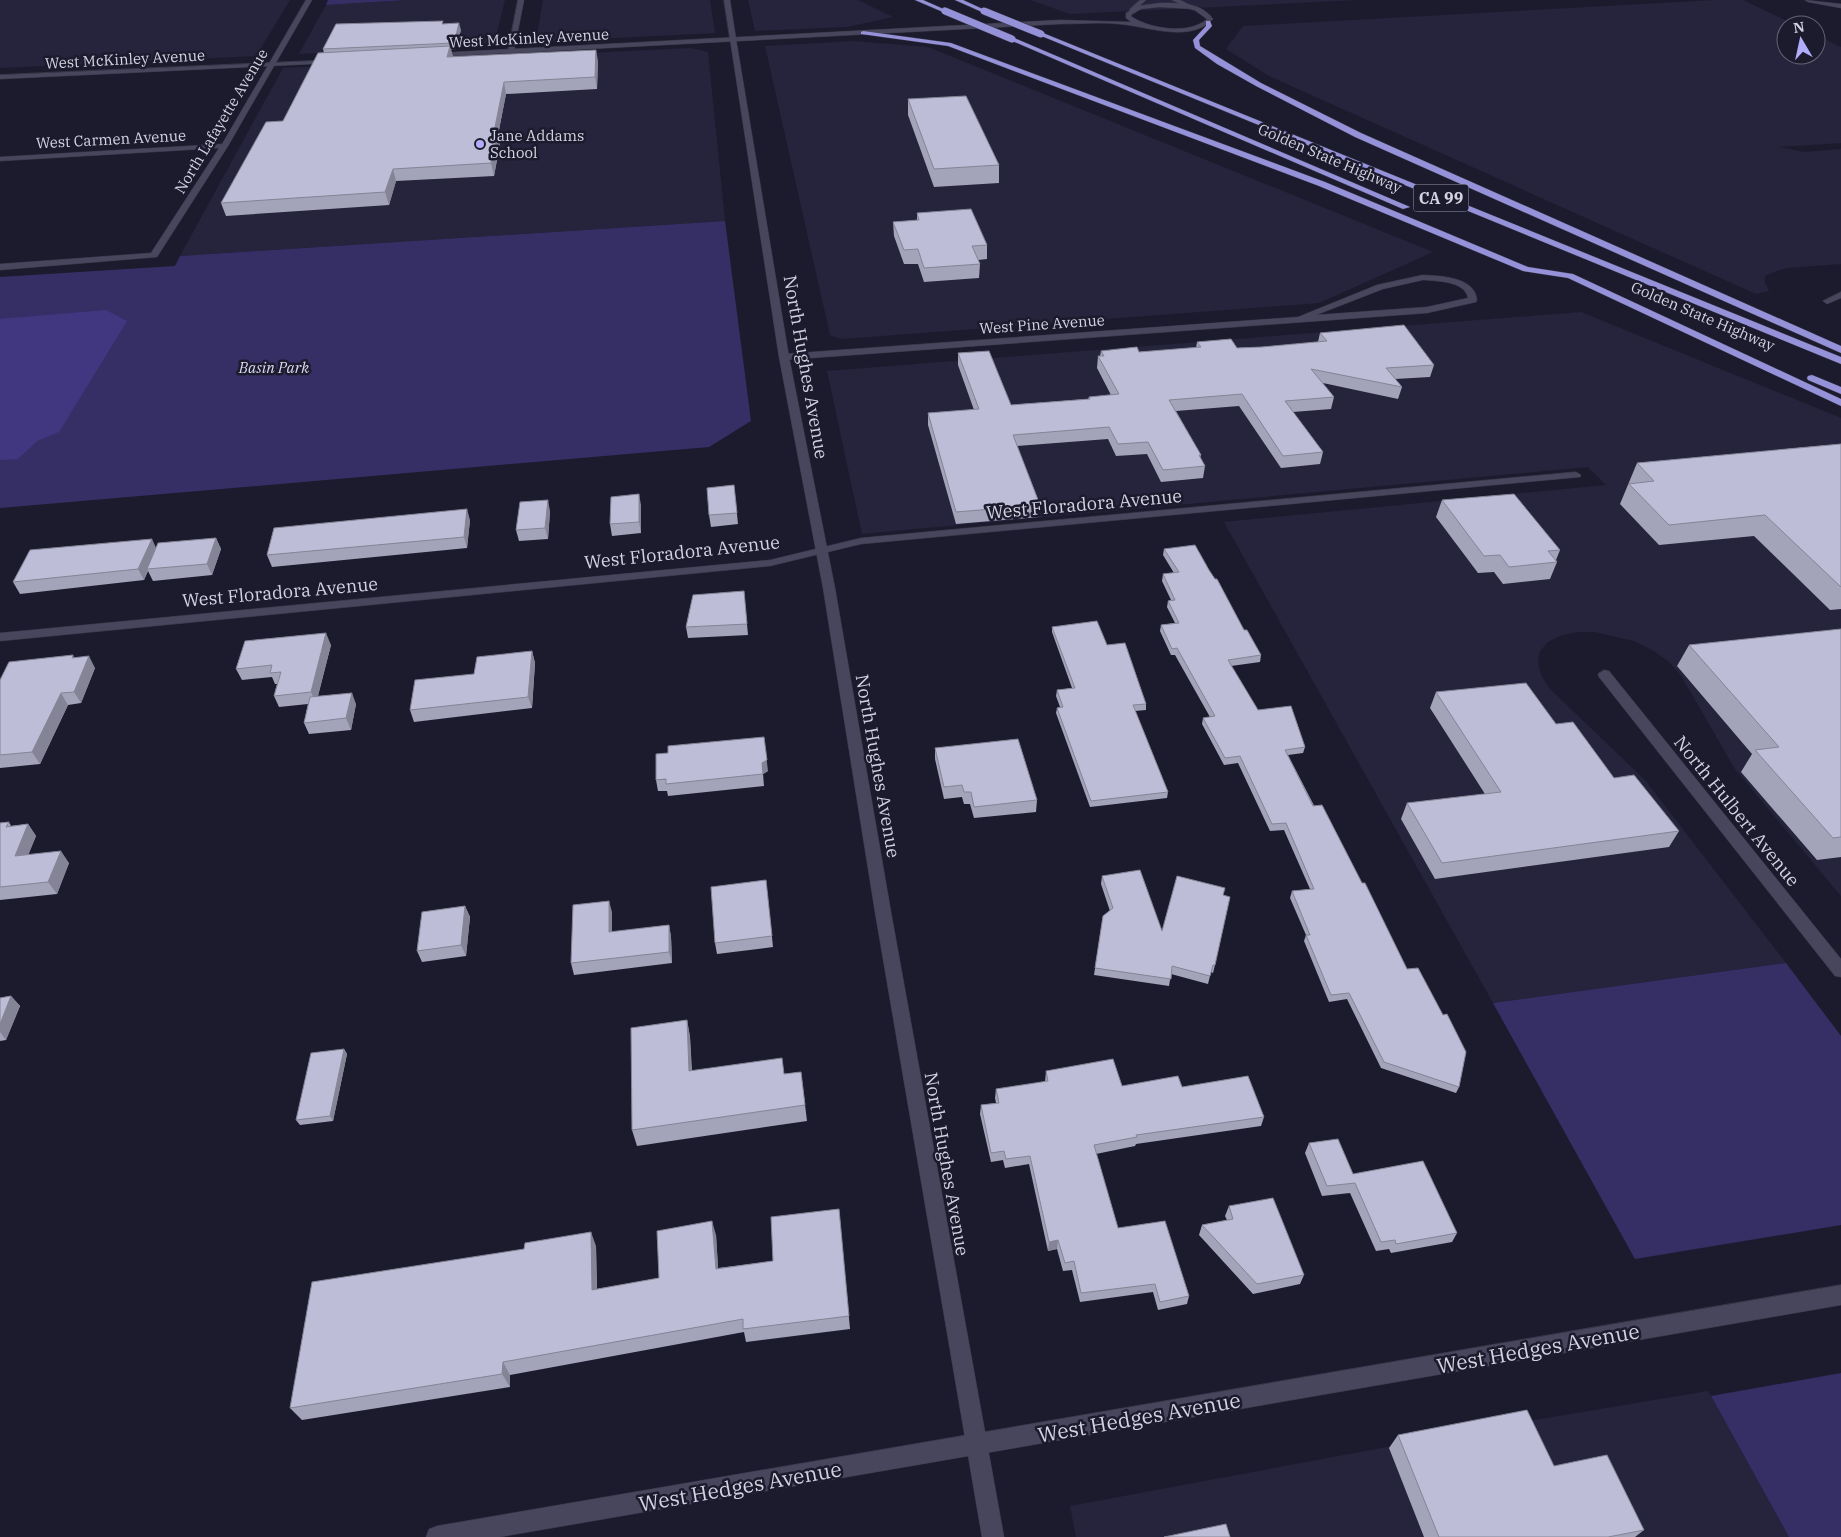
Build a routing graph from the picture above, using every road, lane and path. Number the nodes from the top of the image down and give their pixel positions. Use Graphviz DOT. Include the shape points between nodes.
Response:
graph roads {
  1 [pos="309,0"];
  2 [pos="521,0"];
  3 [pos="727,0"];
  4 [pos="918,0"];
  5 [pos="958,0"];
  6 [pos="1143,0"];
  7 [pos="1175,0"];
  8 [pos="1808,0"];
  9 [pos="1841,6"];
  10 [pos="1195,9"];
  11 [pos="1132,10"];
  12 [pos="1123,12"];
  13 [pos="1114,15"];
  14 [pos="1060,22"];
  15 [pos="1208,22"];
  16 [pos="1141,25"];
  17 [pos="940,29"];
  18 [pos="863,33"];
  19 [pos="733,39"];
  20 [pos="949,44"];
  21 [pos="511,51"];
  22 [pos="431,55"];
  23 [pos="342,60"];
  24 [pos="272,64"];
  25 [pos="0,78"];
  26 [pos="224,146"];
  27 [pos="0,159"];
  28 [pos="1414,210"];
  29 [pos="1533,261"];
  30 [pos="0,267"];
  31 [pos="1570,276"];
  32 [pos="1841,295"];
  33 [pos="1827,301"];
  34 [pos="1302,318"];
  35 [pos="1841,350"];
  36 [pos="784,357"];
  37 [pos="1841,361"];
  38 [pos="1841,391"];
  39 [pos="1841,403"];
  40 [pos="1576,475"];
  41 [pos="821,551"];
  42 [pos="0,636"];
  43 [pos="1604,674"];
  44 [pos="1841,971"];
  45 [pos="1841,1295"];
  46 [pos="977,1445"];
  47 [pos="437,1537"];
  48 [pos="993,1537"];
  1 -- 24 [label="street, North Lafayette Avenue"];
  2 -- 21 [label="street"];
  3 -- 19 [label="street, North Hughes Avenue"];
  4 -- 28 [label="highway, Golden State Highway / CA 99, bridge"];
  5 -- 37 [label="highway, Golden State Highway / CA 99, bridge"];
  6 -- 11 [label="street"];
  7 -- 10 [label="street"];
  8 -- 9 [label="street"];
  10 -- 11 [label="street" via="1160,5"];
  10 -- 15 [label="street" via="1208,15"];
  11 -- 12 [label="street"];
  11 -- 16 [label="street" via="1129,18"];
  13 -- 14 [label="street, West McKinley Avenue"];
  14 -- 16 [label="street, West McKinley Avenue"];
  14 -- 17 [label="street, West McKinley Avenue"];
  15 -- 16 [label="street, West McKinley Avenue" via="1179,29"];
  15 -- 35 [label="highway" via="1209,26 1196,40 1197,47 1282,98"];
  17 -- 18 [label="street, West McKinley Avenue"];
  17 -- 20 [label="highway"];
  18 -- 19 [label="street, West McKinley Avenue"];
  18 -- 20 [label="highway"];
  19 -- 21 [label="street, West McKinley Avenue"];
  19 -- 36 [label="street, North Hughes Avenue"];
  20 -- 31 [label="highway" via="1322,184 1526,269"];
  21 -- 22 [label="street, West McKinley Avenue"];
  23 -- 24 [label="street, West McKinley Avenue"];
  24 -- 25 [label="street, West McKinley Avenue"];
  24 -- 26 [label="street, North Lafayette Avenue"];
  26 -- 27 [label="street, West Carmen Avenue"];
  26 -- 30 [label="street, North Lafayette Avenue" via="154,256"];
  29 -- 31 [label="highway, Golden State Highway"];
  31 -- 38 [label="highway, Golden State Highway"];
  31 -- 39 [label="highway"];
  32 -- 33 [label="street"];
  34 -- 34 [label="street, West Pine Avenue" via="1391,283 1423,277 1453,280 1473,294 1473,300 1427,310"];
  34 -- 36 [label="street, West Pine Avenue"];
  36 -- 41 [label="street, North Hughes Avenue"];
  40 -- 41 [label="street, West Floradora Avenue" via="861,542"];
  41 -- 42 [label="street, West Floradora Avenue" via="770,563"];
  41 -- 46 [label="street, North Hughes Avenue"];
  43 -- 44 [label="street, North Hulbert Avenue"];
  45 -- 46 [label="street, West Hedges Avenue"];
  46 -- 47 [label="street, West Hedges Avenue"];
  46 -- 48 [label="street, North Hughes Avenue"];
}
